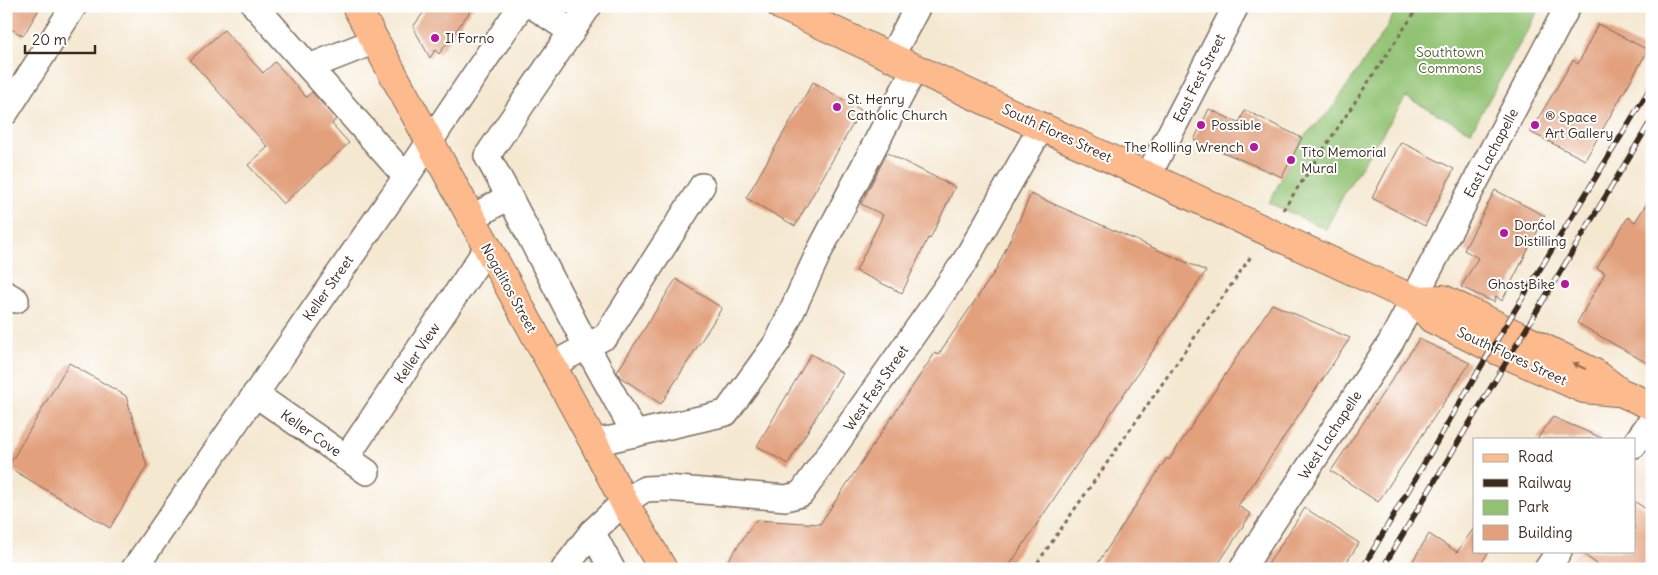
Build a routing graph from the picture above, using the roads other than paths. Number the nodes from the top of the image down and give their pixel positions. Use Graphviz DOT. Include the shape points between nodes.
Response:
graph roads {
  1 [pos="74,6"];
  2 [pos="255,6"];
  3 [pos="356,6"];
  4 [pos="521,6"];
  5 [pos="533,6"];
  6 [pos="590,6"];
  7 [pos="781,6"];
  8 [pos="918,6"];
  9 [pos="1236,6"];
  10 [pos="1568,6"];
  11 [pos="572,32"];
  12 [pos="375,41"];
  13 [pos="903,62"];
  14 [pos="309,67"];
  15 [pos="6,112"];
  16 [pos="1042,126"];
  17 [pos="429,142"];
  18 [pos="1148,176"];
  19 [pos="406,177"];
  20 [pos="702,186"];
  21 [pos="509,196"];
  22 [pos="472,219"];
  23 [pos="487,248"];
  24 [pos="1414,300"];
  25 [pos="587,347"];
  26 [pos="552,365"];
  27 [pos="254,394"];
  28 [pos="1652,406"];
  29 [pos="1652,420"];
  30 [pos="635,434"];
  31 [pos="593,441"];
  32 [pos="1636,442"];
  33 [pos="346,458"];
  34 [pos="367,472"];
  35 [pos="624,502"];
  36 [pos="592,532"];
  37 [pos="1558,552"];
  38 [pos="134,569"];
  39 [pos="564,569"];
  40 [pos="612,569"];
  41 [pos="663,569"];
  42 [pos="1242,569"];
  43 [pos="1547,569"];
  1 -- 15 [label="street"];
  2 -- 14 [label="street"];
  3 -- 12 [label="main road, Nogalitos Street"];
  4 -- 17 [label="street, Keller Street"];
  5 -- 11 [label="street"];
  6 -- 11 [label="street"];
  7 -- 13 [label="main road, South Flores Street"];
  8 -- 13 [label="street"];
  9 -- 18 [label="street, East Fest Street"];
  10 -- 24 [label="street, East Lachapelle"];
  11 -- 21 [label="street" via="486,156"];
  12 -- 14 [label="street"];
  12 -- 17 [label="main road, Nogalitos Street"];
  13 -- 16 [label="main road, South Flores Street"];
  13 -- 30 [label="street" via="778,341 726,413"];
  14 -- 19 [label="street"];
  16 -- 18 [label="main road, South Flores Street"];
  16 -- 35 [label="street, West Fest Street" via="965,261 801,494 786,498 666,488 645,489"];
  17 -- 19 [label="street, Keller Street"];
  17 -- 22 [label="main road, Nogalitos Street"];
  18 -- 24 [label="main road, South Flores Street"];
  19 -- 27 [label="street, Keller Street"];
  20 -- 25 [label="street" via="606,336"];
  21 -- 22 [label="street"];
  21 -- 25 [label="street"];
  22 -- 23 [label="main road, Nogalitos Street"];
  23 -- 26 [label="main road, Nogalitos Street"];
  23 -- 33 [label="street, Keller View"];
  24 -- 28 [label="main road, South Flores Street" via="1432,319 1584,389 1620,392"];
  24 -- 42 [label="street, West Lachapelle" via="1391,342"];
  25 -- 26 [label="street"];
  25 -- 30 [label="street"];
  26 -- 31 [label="main road, Nogalitos Street"];
  27 -- 33 [label="street, Keller Cove"];
  27 -- 38 [label="street, Keller Street"];
  29 -- 32 [label="street"];
  30 -- 31 [label="street"];
  31 -- 35 [label="main road, Nogalitos Street"];
  33 -- 34 [label="street, Keller Cove"];
  35 -- 36 [label="street, West Fest Street"];
  35 -- 41 [label="main road, Nogalitos Street"];
  36 -- 39 [label="street, West Fest Street"];
  36 -- 40 [label="street"];
  37 -- 43 [label="street"];
}
